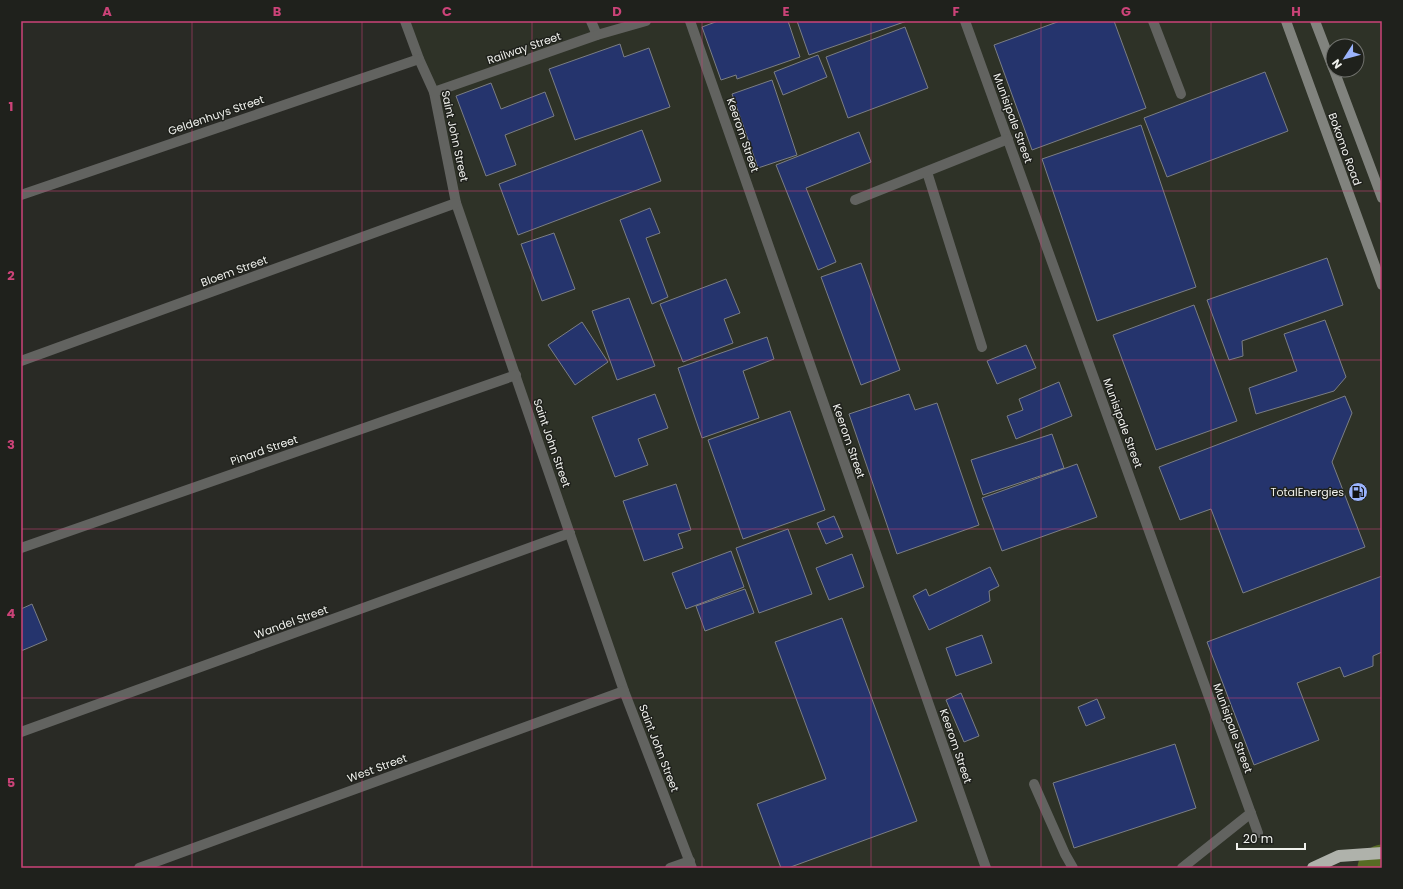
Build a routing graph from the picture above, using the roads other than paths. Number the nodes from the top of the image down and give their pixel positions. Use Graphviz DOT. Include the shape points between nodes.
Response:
graph roads {
  1 [pos="405,21"];
  2 [pos="591,21"];
  3 [pos="646,21"];
  4 [pos="690,21"];
  5 [pos="965,21"];
  6 [pos="1153,21"];
  7 [pos="1286,21"];
  8 [pos="1315,21"];
  9 [pos="597,35"];
  10 [pos="1325,48"];
  11 [pos="419,59"];
  12 [pos="1336,78"];
  13 [pos="434,92"];
  14 [pos="1181,94"];
  15 [pos="1008,139"];
  16 [pos="927,172"];
  17 [pos="21,195"];
  18 [pos="1382,198"];
  19 [pos="856,200"];
  20 [pos="456,203"];
  21 [pos="1382,285"];
  22 [pos="982,347"];
  23 [pos="21,361"];
  24 [pos="516,375"];
  25 [pos="570,533"];
  26 [pos="21,548"];
  27 [pos="624,691"];
  28 [pos="21,732"];
  29 [pos="1034,784"];
  30 [pos="1251,813"];
  31 [pos="1258,833"];
  32 [pos="1382,854"];
  33 [pos="691,865"];
  34 [pos="138,868"];
  35 [pos="670,868"];
  36 [pos="986,868"];
  37 [pos="1073,868"];
  38 [pos="1182,868"];
  39 [pos="1313,868"];
  1 -- 11 [label="street, Saint John Street"];
  2 -- 9 [label="street"];
  3 -- 9 [label="street, Railway Street"];
  4 -- 36 [label="street, Keerom Street"];
  5 -- 15 [label="street, Munisipale Street"];
  6 -- 14 [label="street"];
  7 -- 21 [label="main road, Bokomo Road"];
  8 -- 10 [label="main road, Bokomo Road"];
  9 -- 13 [label="street, Railway Street"];
  11 -- 13 [label="street, Saint John Street"];
  11 -- 17 [label="street, Geldenhuys Street"];
  12 -- 18 [label="main road, Bokomo Road"];
  13 -- 20 [label="street, Saint John Street"];
  15 -- 16 [label="street"];
  15 -- 30 [label="street, Munisipale Street"];
  16 -- 19 [label="street"];
  16 -- 22 [label="street"];
  20 -- 23 [label="street, Bloem Street"];
  20 -- 24 [label="street, Saint John Street"];
  24 -- 25 [label="street, Saint John Street"];
  24 -- 26 [label="street, Pinard Street"];
  25 -- 27 [label="street, Saint John Street"];
  25 -- 28 [label="street, Wandel Street"];
  27 -- 33 [label="street, Saint John Street"];
  27 -- 34 [label="street, West Street"];
  29 -- 37 [label="street"];
  30 -- 31 [label="street, Munisipale Street"];
  30 -- 38 [label="street"];
  32 -- 39 [label="highway" via="1339,856"];
  33 -- 35 [label="street"];
}
